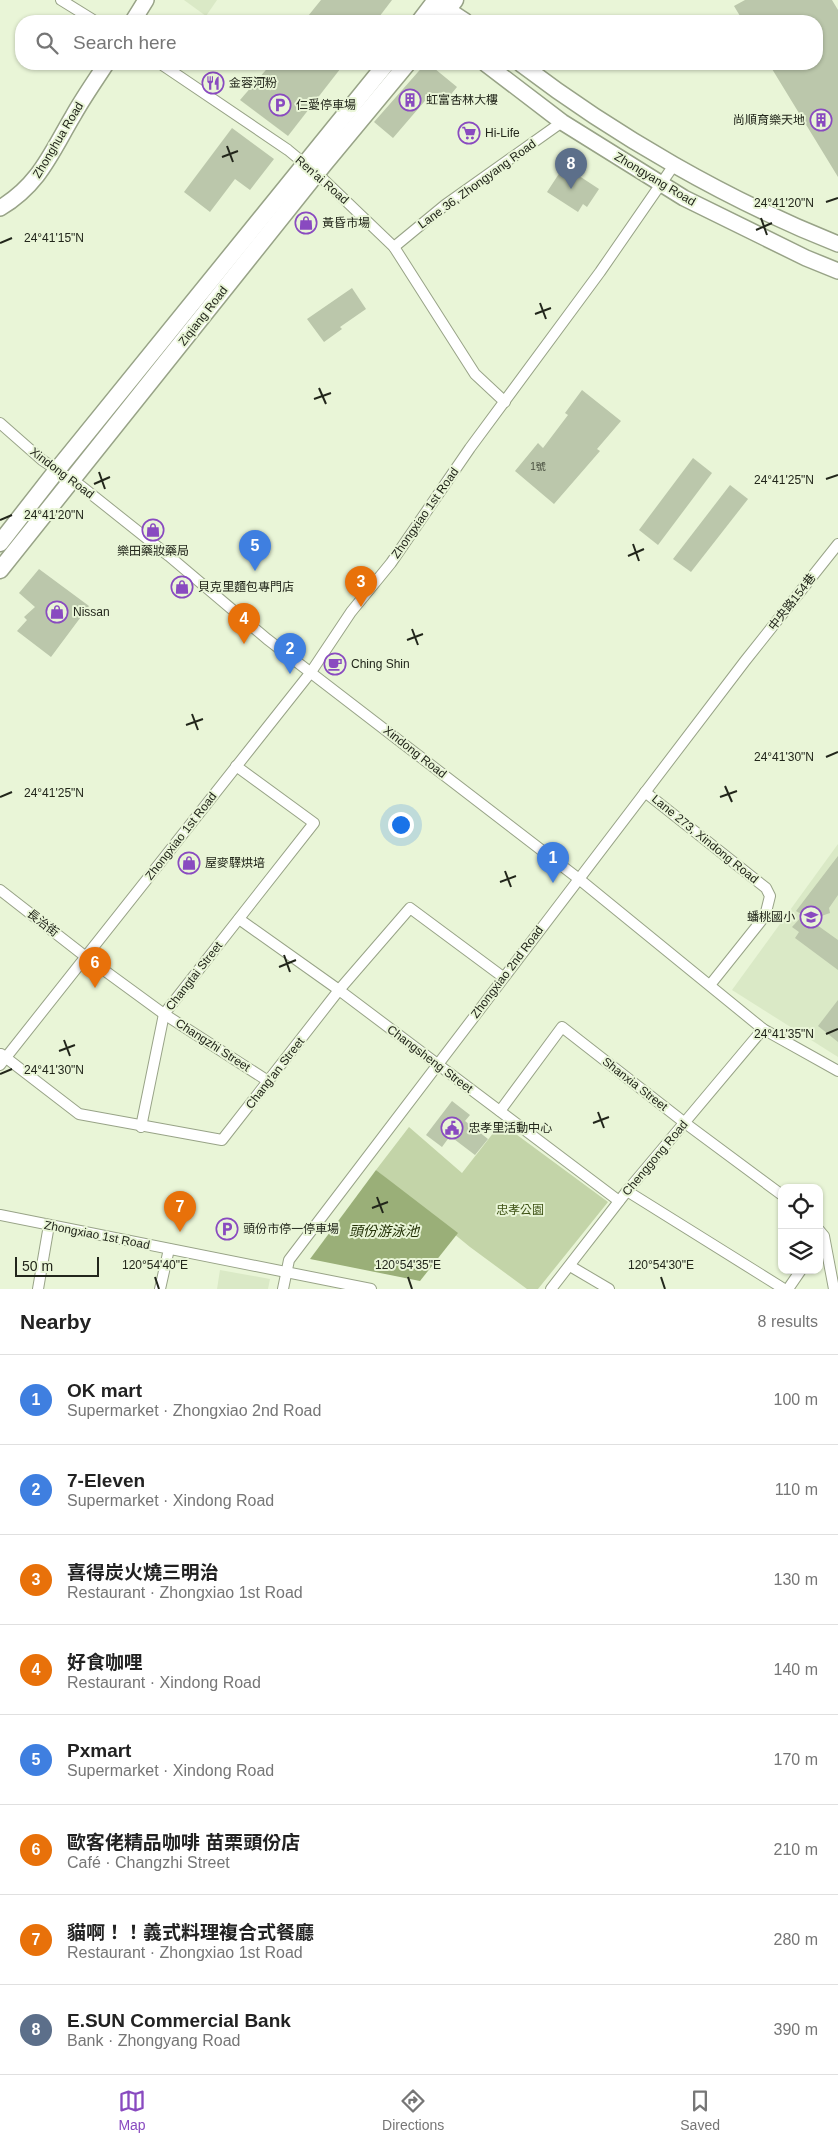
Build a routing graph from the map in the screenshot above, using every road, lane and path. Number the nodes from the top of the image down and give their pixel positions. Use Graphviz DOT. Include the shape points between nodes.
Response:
graph roads {
  1 [pos="61,0"];
  2 [pos="146,0"];
  3 [pos="440,8"];
  4 [pos="85,15"];
  5 [pos="137,15"];
  6 [pos="429,15"];
  7 [pos="453,15"];
  8 [pos="102,70"];
  9 [pos="170,70"];
  10 [pos="382,70"];
  11 [pos="401,70"];
  12 [pos="494,70"];
  13 [pos="528,70"];
  14 [pos="562,122"];
  15 [pos="674,165"];
  16 [pos="310,169"];
  17 [pos="662,184"];
  18 [pos="0,208"];
  19 [pos="838,244"];
  20 [pos="394,247"];
  21 [pos="838,271"];
  22 [pos="505,402"];
  23 [pos="0,423"];
  24 [pos="57,470"];
  25 [pos="72,481"];
  26 [pos="0,543"];
  27 [pos="838,544"];
  28 [pos="0,570"];
  29 [pos="745,661"];
  30 [pos="310,672"];
  31 [pos="236,766"];
  32 [pos="645,792"];
  33 [pos="579,879"];
  34 [pos="0,890"];
  35 [pos="239,919"];
  36 [pos="86,956"];
  37 [pos="503,977"];
  38 [pos="710,985"];
  39 [pos="338,990"];
  40 [pos="164,1014"];
  41 [pos="763,1029"];
  42 [pos="2,1059"];
  43 [pos="436,1065"];
  44 [pos="838,1071"];
  45 [pos="268,1081"];
  46 [pos="500,1111"];
  47 [pos="685,1123"];
  48 [pos="141,1126"];
  49 [pos="627,1191"];
  50 [pos="778,1192"];
  51 [pos="620,1201"];
  52 [pos="0,1215"];
  53 [pos="49,1226"];
  54 [pos="823,1244"];
  55 [pos="169,1249"];
  56 [pos="570,1266"];
  57 [pos="286,1272"];
  58 [pos="798,1274"];
  59 [pos="38,1289"];
  60 [pos="160,1289"];
  61 [pos="283,1289"];
  62 [pos="371,1289"];
  63 [pos="551,1289"];
  64 [pos="609,1289"];
  65 [pos="784,1289"];
  66 [pos="788,1289"];
  67 [pos="834,1289"];
  1 -- 4 [label="street"];
  2 -- 5 [label="street"];
  3 -- 6 [label="main road"];
  3 -- 7 [label="street"];
  8 -- 18 [label="street, Zhonghua Road" via="41,171 29,187"];
  9 -- 16 [label="street, Ren’ai Road" via="288,150"];
  10 -- 16 [label="main road, Ziqiang Road"];
  11 -- 16 [label="main road, Ziqiang Road"];
  12 -- 14 [label="street, Zhongyang Road"];
  13 -- 15 [label="street, Zhongyang Road" via="554,90"];
  14 -- 17 [label="street, Zhongyang Road"];
  14 -- 20 [label="street, Lane 36, Zhongyang Road" via="445,205"];
  15 -- 17 [label="street, Zhongxiao 1st Road"];
  15 -- 19 [label="street, Zhongyang Road" via="802,230"];
  16 -- 20 [label="street, Ren’ai Road"];
  16 -- 24 [label="main road, Ziqiang Road"];
  16 -- 25 [label="main road, Ziqiang Road"];
  17 -- 21 [label="street, Zhongyang Road" via="806,258"];
  17 -- 22 [label="street, Zhongxiao 1st Road"];
  20 -- 22 [label="street, Ren’ai Road" via="475,374"];
  22 -- 30 [label="street, Zhongxiao 1st Road"];
  23 -- 24 [label="street, Xindong Road"];
  24 -- 25 [label="street, Xindong Road"];
  24 -- 26 [label="main road, Ziqiang Road"];
  25 -- 28 [label="main road, Ziqiang Road"];
  25 -- 30 [label="street, Xindong Road"];
  27 -- 29 [label="street, 中央路154巷"];
  29 -- 32 [label="street, Zhongxiao 2nd Road"];
  30 -- 31 [label="street, Zhongxiao 1st Road"];
  30 -- 33 [label="street, Xindong Road"];
  31 -- 35 [label="street, Changtai Street" via="314,823"];
  31 -- 36 [label="street, Zhongxiao 1st Road"];
  32 -- 33 [label="street, Zhongxiao 2nd Road"];
  32 -- 38 [label="street, Lane 273, Xindong Road" via="766,888 770,896 765,916"];
  33 -- 37 [label="street, Zhongxiao 2nd Road"];
  33 -- 38 [label="street, Xindong Road"];
  34 -- 36 [label="street, 長治街"];
  35 -- 39 [label="street, Changsheng Street"];
  35 -- 40 [label="street, Changtai Street"];
  36 -- 40 [label="street, Changzhi Street"];
  36 -- 42 [label="street, Zhongxiao 1st Road"];
  37 -- 39 [label="street, Chang’an Street" via="410,908"];
  37 -- 43 [label="street, Zhongxiao 2nd Road"];
  38 -- 41 [label="street, Xindong Road"];
  39 -- 43 [label="street, Changsheng Street"];
  39 -- 45 [label="street, Chang’an Street"];
  40 -- 45 [label="street, Changzhi Street"];
  40 -- 48 [label="street, Changtai Street"];
  41 -- 44 [label="street, Xindong Road"];
  41 -- 47 [label="street, Chenggong Road"];
  42 -- 48 [label="street, Chang’an Street" via="79,1114"];
  43 -- 46 [label="street, Changsheng Street"];
  43 -- 57 [label="street, Zhongxiao 2nd Road" via="288,1260"];
  45 -- 48 [label="street, Chang’an Street" via="222,1140"];
  46 -- 47 [label="street, Shanxia Street" via="562,1027"];
  46 -- 51 [label="street, Changsheng Street"];
  47 -- 49 [label="street, Chenggong Road"];
  47 -- 50 [label="street, Shanxia Street"];
  49 -- 51 [label="street, Chenggong Road"];
  49 -- 65 [label="street"];
  51 -- 56 [label="street, Chenggong Road"];
  52 -- 53 [label="street, Zhongxiao 1st Road"];
  53 -- 55 [label="street, Zhongxiao 1st Road"];
  53 -- 59 [label="street"];
  54 -- 67 [label="street"];
  55 -- 57 [label="street, Zhongxiao 1st Road"];
  55 -- 60 [label="street"];
  56 -- 63 [label="street, Chenggong Road"];
  56 -- 64 [label="street"];
  57 -- 61 [label="street, Zhongxiao 2nd Road"];
  57 -- 62 [label="street, Zhongxiao 1st Road"];
  58 -- 66 [label="street"];
}
